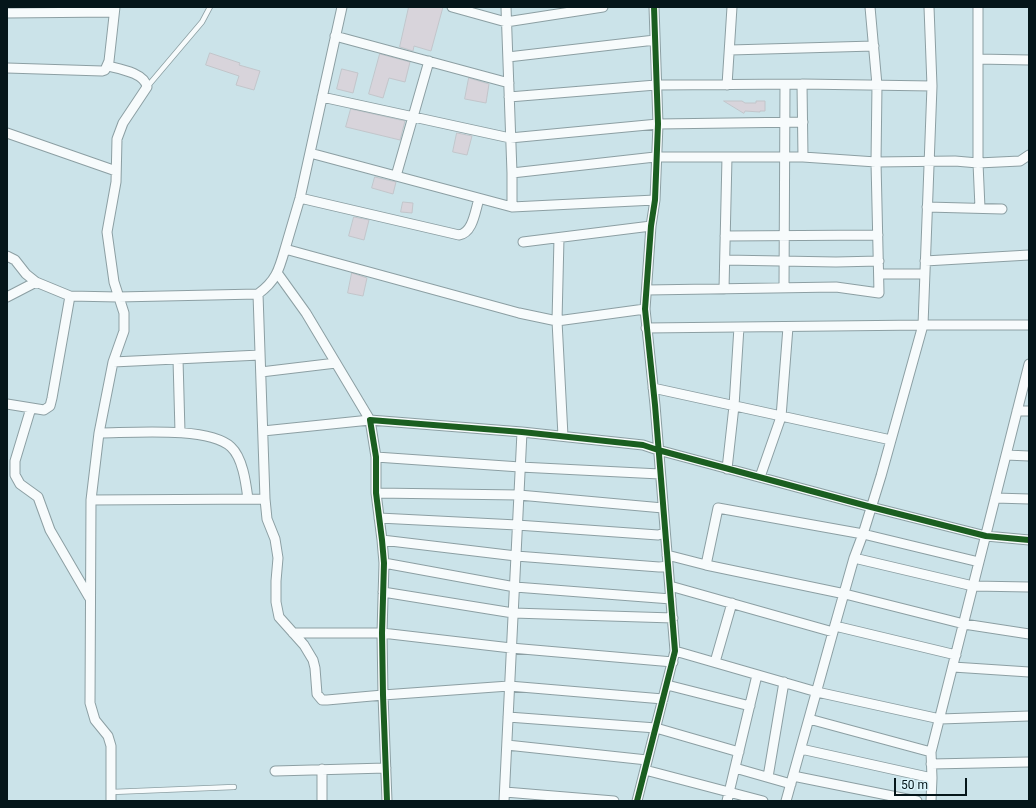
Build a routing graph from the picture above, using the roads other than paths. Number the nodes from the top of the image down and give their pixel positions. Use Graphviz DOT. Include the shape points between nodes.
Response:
graph roads {
  1 [pos="210,7"];
  2 [pos="342,7"];
  3 [pos="452,7"];
  4 [pos="506,7"];
  5 [pos="603,7"];
  6 [pos="654,7"];
  7 [pos="732,7"];
  8 [pos="870,7"];
  9 [pos="929,7"];
  10 [pos="978,7"];
  11 [pos="114,10"];
  12 [pos="7,13"];
  13 [pos="506,22"];
  14 [pos="335,36"];
  15 [pos="655,40"];
  16 [pos="874,46"];
  17 [pos="730,50"];
  18 [pos="508,57"];
  19 [pos="978,59"];
  20 [pos="1029,60"];
  21 [pos="429,61"];
  22 [pos="108,66"];
  23 [pos="7,68"];
  24 [pos="509,83"];
  25 [pos="802,84"];
  26 [pos="727,85"];
  27 [pos="785,85"];
  28 [pos="877,85"];
  29 [pos="656,86"];
  30 [pos="932,86"];
  31 [pos="147,87"];
  32 [pos="322,97"];
  33 [pos="509,97"];
  34 [pos="413,117"];
  35 [pos="785,122"];
  36 [pos="803,122"];
  37 [pos="658,124"];
  38 [pos="7,133"];
  39 [pos="510,138"];
  40 [pos="310,153"];
  41 [pos="1029,155"];
  42 [pos="655,157"];
  43 [pos="727,157"];
  44 [pos="785,157"];
  45 [pos="803,157"];
  46 [pos="929,161"];
  47 [pos="876,162"];
  48 [pos="978,163"];
  49 [pos="116,171"];
  50 [pos="512,173"];
  51 [pos="396,176"];
  52 [pos="300,198"];
  53 [pos="479,199"];
  54 [pos="655,200"];
  55 [pos="927,207"];
  56 [pos="512,208"];
  57 [pos="980,208"];
  58 [pos="1002,210"];
  59 [pos="651,226"];
  60 [pos="784,235"];
  61 [pos="878,235"];
  62 [pos="725,236"];
  63 [pos="559,238"];
  64 [pos="523,242"];
  65 [pos="285,249"];
  66 [pos="1029,255"];
  67 [pos="7,256"];
  68 [pos="725,260"];
  69 [pos="784,261"];
  70 [pos="925,261"];
  71 [pos="879,262"];
  72 [pos="278,274"];
  73 [pos="879,274"];
  74 [pos="925,274"];
  75 [pos="36,282"];
  76 [pos="784,288"];
  77 [pos="724,289"];
  78 [pos="647,290"];
  79 [pos="258,294"];
  80 [pos="70,296"];
  81 [pos="7,297"];
  82 [pos="118,297"];
  83 [pos="645,309"];
  84 [pos="556,321"];
  85 [pos="923,326"];
  86 [pos="1029,326"];
  87 [pos="739,327"];
  88 [pos="788,327"];
  89 [pos="646,328"];
  90 [pos="260,355"];
  91 [pos="178,359"];
  92 [pos="113,362"];
  93 [pos="336,363"];
  94 [pos="1029,367"];
  95 [pos="261,372"];
  96 [pos="653,388"];
  97 [pos="7,404"];
  98 [pos="734,406"];
  99 [pos="30,408"];
  100 [pos="1017,410"];
  101 [pos="1029,411"];
  102 [pos="781,417"];
  103 [pos="370,420"];
  104 [pos="263,431"];
  105 [pos="180,432"];
  106 [pos="522,432"];
  107 [pos="99,433"];
  108 [pos="563,436"];
  109 [pos="891,440"];
  110 [pos="658,450"];
  111 [pos="1006,455"];
  112 [pos="1029,456"];
  113 [pos="376,458"];
  114 [pos="520,467"];
  115 [pos="727,469"];
  116 [pos="660,474"];
  117 [pos="760,478"];
  118 [pos="376,493"];
  119 [pos="519,494"];
  120 [pos="995,498"];
  121 [pos="248,499"];
  122 [pos="265,499"];
  123 [pos="1029,499"];
  124 [pos="91,500"];
  125 [pos="871,507"];
  126 [pos="663,508"];
  127 [pos="379,518"];
  128 [pos="517,525"];
  129 [pos="665,533"];
  130 [pos="863,534"];
  131 [pos="986,536"];
  132 [pos="382,540"];
  133 [pos="1029,540"];
  134 [pos="667,555"];
  135 [pos="516,556"];
  136 [pos="854,558"];
  137 [pos="979,562"];
  138 [pos="384,563"];
  139 [pos="706,565"];
  140 [pos="668,566"];
  141 [pos="670,586"];
  142 [pos="973,586"];
  143 [pos="515,587"];
  144 [pos="1029,587"];
  145 [pos="383,592"];
  146 [pos="845,594"];
  147 [pos="90,599"];
  148 [pos="671,599"];
  149 [pos="732,603"];
  150 [pos="513,613"];
  151 [pos="673,618"];
  152 [pos="964,624"];
  153 [pos="834,629"];
  154 [pos="293,633"];
  155 [pos="382,633"];
  156 [pos="1029,634"];
  157 [pos="511,648"];
  158 [pos="675,651"];
  159 [pos="956,655"];
  160 [pos="672,662"];
  161 [pos="714,662"];
  162 [pos="953,667"];
  163 [pos="1029,672"];
  164 [pos="757,675"];
  165 [pos="784,682"];
  166 [pos="667,685"];
  167 [pos="509,686"];
  168 [pos="817,692"];
  169 [pos="383,695"];
  170 [pos="663,699"];
  171 [pos="750,706"];
  172 [pos="1029,716"];
  173 [pos="508,718"];
  174 [pos="809,719"];
  175 [pos="940,719"];
  176 [pos="656,728"];
  177 [pos="507,745"];
  178 [pos="801,749"];
  179 [pos="739,752"];
  180 [pos="931,752"];
  181 [pos="647,760"];
  182 [pos="1029,762"];
  183 [pos="931,764"];
  184 [pos="386,768"];
  185 [pos="735,768"];
  186 [pos="322,770"];
  187 [pos="645,770"];
  188 [pos="275,771"];
  189 [pos="768,777"];
  190 [pos="932,778"];
  191 [pos="792,780"];
  192 [pos="234,787"];
  193 [pos="112,796"];
  194 [pos="505,797"];
  195 [pos="728,797"];
  196 [pos="322,801"];
  197 [pos="387,801"];
  198 [pos="614,801"];
  199 [pos="637,801"];
  200 [pos="763,801"];
  201 [pos="786,801"];
  202 [pos="917,801"];
  203 [pos="931,801"];
  1 -- 31 [label="lane" via="202,22"];
  2 -- 14 [label="street"];
  3 -- 13 [label="street"];
  4 -- 13 [label="street"];
  5 -- 13 [label="street"];
  6 -- 15 [label="street"];
  7 -- 17 [label="street"];
  8 -- 16 [label="street"];
  9 -- 30 [label="street"];
  10 -- 19 [label="street"];
  11 -- 12 [label="street"];
  11 -- 22 [label="street"];
  13 -- 18 [label="street"];
  14 -- 21 [label="street"];
  14 -- 32 [label="street"];
  15 -- 18 [label="street"];
  15 -- 29 [label="street"];
  16 -- 17 [label="street"];
  16 -- 28 [label="street"];
  17 -- 26 [label="street"];
  18 -- 24 [label="street"];
  19 -- 20 [label="street"];
  19 -- 48 [label="street"];
  21 -- 24 [label="street"];
  21 -- 34 [label="street"];
  22 -- 23 [label="street" via="102,71"];
  22 -- 31 [label="street" via="135,74 144,79"];
  24 -- 33 [label="street"];
  25 -- 27 [label="street"];
  25 -- 28 [label="street"];
  25 -- 36 [label="street"];
  26 -- 27 [label="street"];
  26 -- 29 [label="street"];
  27 -- 35 [label="street"];
  28 -- 30 [label="street"];
  28 -- 47 [label="street"];
  29 -- 33 [label="street"];
  29 -- 37 [label="street"];
  30 -- 46 [label="street"];
  31 -- 49 [label="street" via="119,131"];
  32 -- 34 [label="street"];
  32 -- 40 [label="street"];
  33 -- 39 [label="street"];
  34 -- 39 [label="street"];
  34 -- 51 [label="street"];
  35 -- 36 [label="street"];
  35 -- 37 [label="street"];
  35 -- 44 [label="street"];
  36 -- 45 [label="street"];
  37 -- 39 [label="street"];
  37 -- 42 [label="street"];
  38 -- 49 [label="street"];
  39 -- 50 [label="street"];
  40 -- 51 [label="street"];
  40 -- 52 [label="street"];
  41 -- 48 [label="street" via="1020,161"];
  42 -- 43 [label="street"];
  42 -- 50 [label="street"];
  42 -- 54 [label="street"];
  43 -- 44 [label="street"];
  43 -- 62 [label="street"];
  44 -- 45 [label="street"];
  44 -- 60 [label="street"];
  45 -- 47 [label="street"];
  46 -- 47 [label="street"];
  46 -- 48 [label="street"];
  46 -- 55 [label="street"];
  47 -- 61 [label="street"];
  48 -- 57 [label="street"];
  49 -- 82 [label="street" via="107,232"];
  50 -- 56 [label="street"];
  51 -- 53 [label="street"];
  52 -- 53 [label="street" via="459,236 469,230"];
  52 -- 65 [label="street"];
  53 -- 56 [label="street"];
  54 -- 56 [label="street"];
  54 -- 59 [label="street"];
  55 -- 57 [label="street"];
  55 -- 70 [label="street"];
  57 -- 58 [label="street"];
  59 -- 63 [label="street"];
  59 -- 78 [label="street"];
  60 -- 61 [label="street"];
  60 -- 62 [label="street"];
  60 -- 69 [label="street"];
  61 -- 71 [label="street"];
  62 -- 68 [label="street"];
  63 -- 64 [label="street"];
  63 -- 84 [label="street"];
  65 -- 72 [label="street"];
  65 -- 84 [label="street"];
  66 -- 70 [label="street"];
  67 -- 75 [label="street" via="15,260"];
  68 -- 69 [label="street"];
  68 -- 77 [label="street"];
  69 -- 71 [label="street"];
  69 -- 76 [label="street"];
  70 -- 74 [label="street"];
  71 -- 73 [label="street"];
  72 -- 79 [label="street"];
  72 -- 93 [label="street" via="306,313"];
  73 -- 74 [label="street"];
  73 -- 76 [label="street" via="879,293 836,287"];
  74 -- 85 [label="street"];
  75 -- 80 [label="street"];
  75 -- 81 [label="street"];
  76 -- 77 [label="street"];
  77 -- 78 [label="street"];
  78 -- 83 [label="street"];
  79 -- 82 [label="street"];
  79 -- 90 [label="street"];
  80 -- 82 [label="street"];
  80 -- 99 [label="street" via="50,406 44,410"];
  82 -- 92 [label="street" via="124,313 124,331"];
  83 -- 84 [label="street"];
  83 -- 89 [label="street"];
  84 -- 108 [label="street"];
  85 -- 86 [label="street"];
  85 -- 88 [label="street"];
  85 -- 109 [label="street"];
  87 -- 88 [label="street"];
  87 -- 89 [label="street"];
  87 -- 98 [label="street"];
  88 -- 102 [label="street"];
  89 -- 96 [label="street"];
  90 -- 91 [label="street"];
  90 -- 95 [label="street"];
  91 -- 92 [label="street"];
  91 -- 105 [label="street"];
  92 -- 107 [label="street"];
  93 -- 95 [label="street"];
  93 -- 103 [label="street"];
  94 -- 100 [label="street"];
  95 -- 104 [label="street"];
  96 -- 98 [label="street"];
  96 -- 110 [label="street"];
  97 -- 99 [label="street"];
  98 -- 102 [label="street"];
  98 -- 115 [label="street"];
  99 -- 147 [label="street" via="15,461 14,475 20,484 38,497 50,530"];
  100 -- 101 [label="street"];
  100 -- 111 [label="street"];
  102 -- 109 [label="street"];
  102 -- 117 [label="street"];
  103 -- 104 [label="street"];
  103 -- 106 [label="street"];
  103 -- 113 [label="street"];
  104 -- 122 [label="street"];
  105 -- 107 [label="street"];
  105 -- 121 [label="street" via="220,440 232,448 242,468"];
  106 -- 108 [label="street"];
  106 -- 114 [label="street"];
  107 -- 124 [label="street"];
  108 -- 110 [label="street" via="643,445"];
  109 -- 125 [label="street"];
  110 -- 115 [label="street"];
  110 -- 116 [label="street"];
  111 -- 112 [label="street"];
  111 -- 120 [label="street"];
  113 -- 114 [label="street"];
  113 -- 118 [label="street"];
  114 -- 116 [label="street"];
  114 -- 119 [label="street"];
  115 -- 117 [label="street"];
  116 -- 126 [label="street"];
  117 -- 125 [label="street"];
  118 -- 119 [label="street"];
  118 -- 127 [label="street"];
  119 -- 126 [label="street"];
  119 -- 128 [label="street"];
  120 -- 123 [label="street"];
  120 -- 131 [label="street"];
  121 -- 122 [label="street"];
  121 -- 124 [label="street"];
  122 -- 154 [label="street" via="267,519 275,539 278,558 276,602 279,617"];
  124 -- 147 [label="street"];
  125 -- 130 [label="street"];
  125 -- 131 [label="street"];
  126 -- 129 [label="street"];
  127 -- 128 [label="street"];
  127 -- 132 [label="street"];
  128 -- 129 [label="street" via="658,535"];
  128 -- 135 [label="street"];
  129 -- 134 [label="street"];
  130 -- 136 [label="street"];
  130 -- 137 [label="street"];
  130 -- 139 [label="street" via="718,508"];
  131 -- 133 [label="street"];
  131 -- 137 [label="street"];
  132 -- 135 [label="street"];
  132 -- 138 [label="street"];
  134 -- 139 [label="street"];
  134 -- 140 [label="street"];
  135 -- 140 [label="street"];
  135 -- 143 [label="street"];
  136 -- 142 [label="street"];
  136 -- 146 [label="street"];
  137 -- 142 [label="street"];
  138 -- 143 [label="street"];
  138 -- 145 [label="street"];
  139 -- 146 [label="street"];
  140 -- 141 [label="street"];
  141 -- 148 [label="street"];
  141 -- 149 [label="street"];
  142 -- 144 [label="street"];
  142 -- 152 [label="street"];
  143 -- 148 [label="street"];
  143 -- 150 [label="street"];
  145 -- 150 [label="street"];
  145 -- 155 [label="street"];
  146 -- 152 [label="street"];
  146 -- 153 [label="street"];
  147 -- 193 [label="street" via="90,703 95,720 108,736 111,746"];
  148 -- 151 [label="street"];
  149 -- 153 [label="street"];
  149 -- 161 [label="street"];
  150 -- 151 [label="street"];
  150 -- 157 [label="street"];
  151 -- 158 [label="street"];
  152 -- 156 [label="street"];
  152 -- 159 [label="street"];
  153 -- 159 [label="street"];
  153 -- 168 [label="street"];
  154 -- 155 [label="street"];
  154 -- 169 [label="street" via="304,645 312,660 319,698 322,700"];
  155 -- 157 [label="street"];
  155 -- 169 [label="street"];
  157 -- 160 [label="street"];
  157 -- 167 [label="street"];
  158 -- 160 [label="street"];
  158 -- 161 [label="street"];
  159 -- 162 [label="street"];
  160 -- 166 [label="street"];
  161 -- 164 [label="street"];
  162 -- 163 [label="street"];
  162 -- 175 [label="street"];
  164 -- 165 [label="street"];
  164 -- 171 [label="street"];
  165 -- 168 [label="street"];
  165 -- 189 [label="street"];
  166 -- 170 [label="street"];
  166 -- 171 [label="street"];
  167 -- 169 [label="street"];
  167 -- 170 [label="street"];
  167 -- 173 [label="street"];
  168 -- 174 [label="street"];
  168 -- 175 [label="street"];
  169 -- 184 [label="street"];
  170 -- 176 [label="street"];
  171 -- 179 [label="street"];
  172 -- 175 [label="street"];
  173 -- 176 [label="street"];
  173 -- 177 [label="street"];
  174 -- 178 [label="street"];
  174 -- 180 [label="street"];
  175 -- 180 [label="street"];
  176 -- 179 [label="street"];
  176 -- 181 [label="street"];
  177 -- 181 [label="street"];
  177 -- 194 [label="street"];
  178 -- 190 [label="street"];
  178 -- 191 [label="street"];
  179 -- 185 [label="street"];
  180 -- 183 [label="street"];
  181 -- 187 [label="street"];
  182 -- 183 [label="street"];
  183 -- 190 [label="street"];
  184 -- 186 [label="street"];
  184 -- 197 [label="street"];
  185 -- 189 [label="street"];
  185 -- 195 [label="street"];
  186 -- 188 [label="street"];
  186 -- 196 [label="street"];
  187 -- 195 [label="street"];
  187 -- 199 [label="street"];
  189 -- 191 [label="street"];
  190 -- 203 [label="street"];
  191 -- 201 [label="street"];
  191 -- 202 [label="street"];
  192 -- 193 [label="lane"];
  194 -- 198 [label="street"];
  195 -- 200 [label="street"];
}
